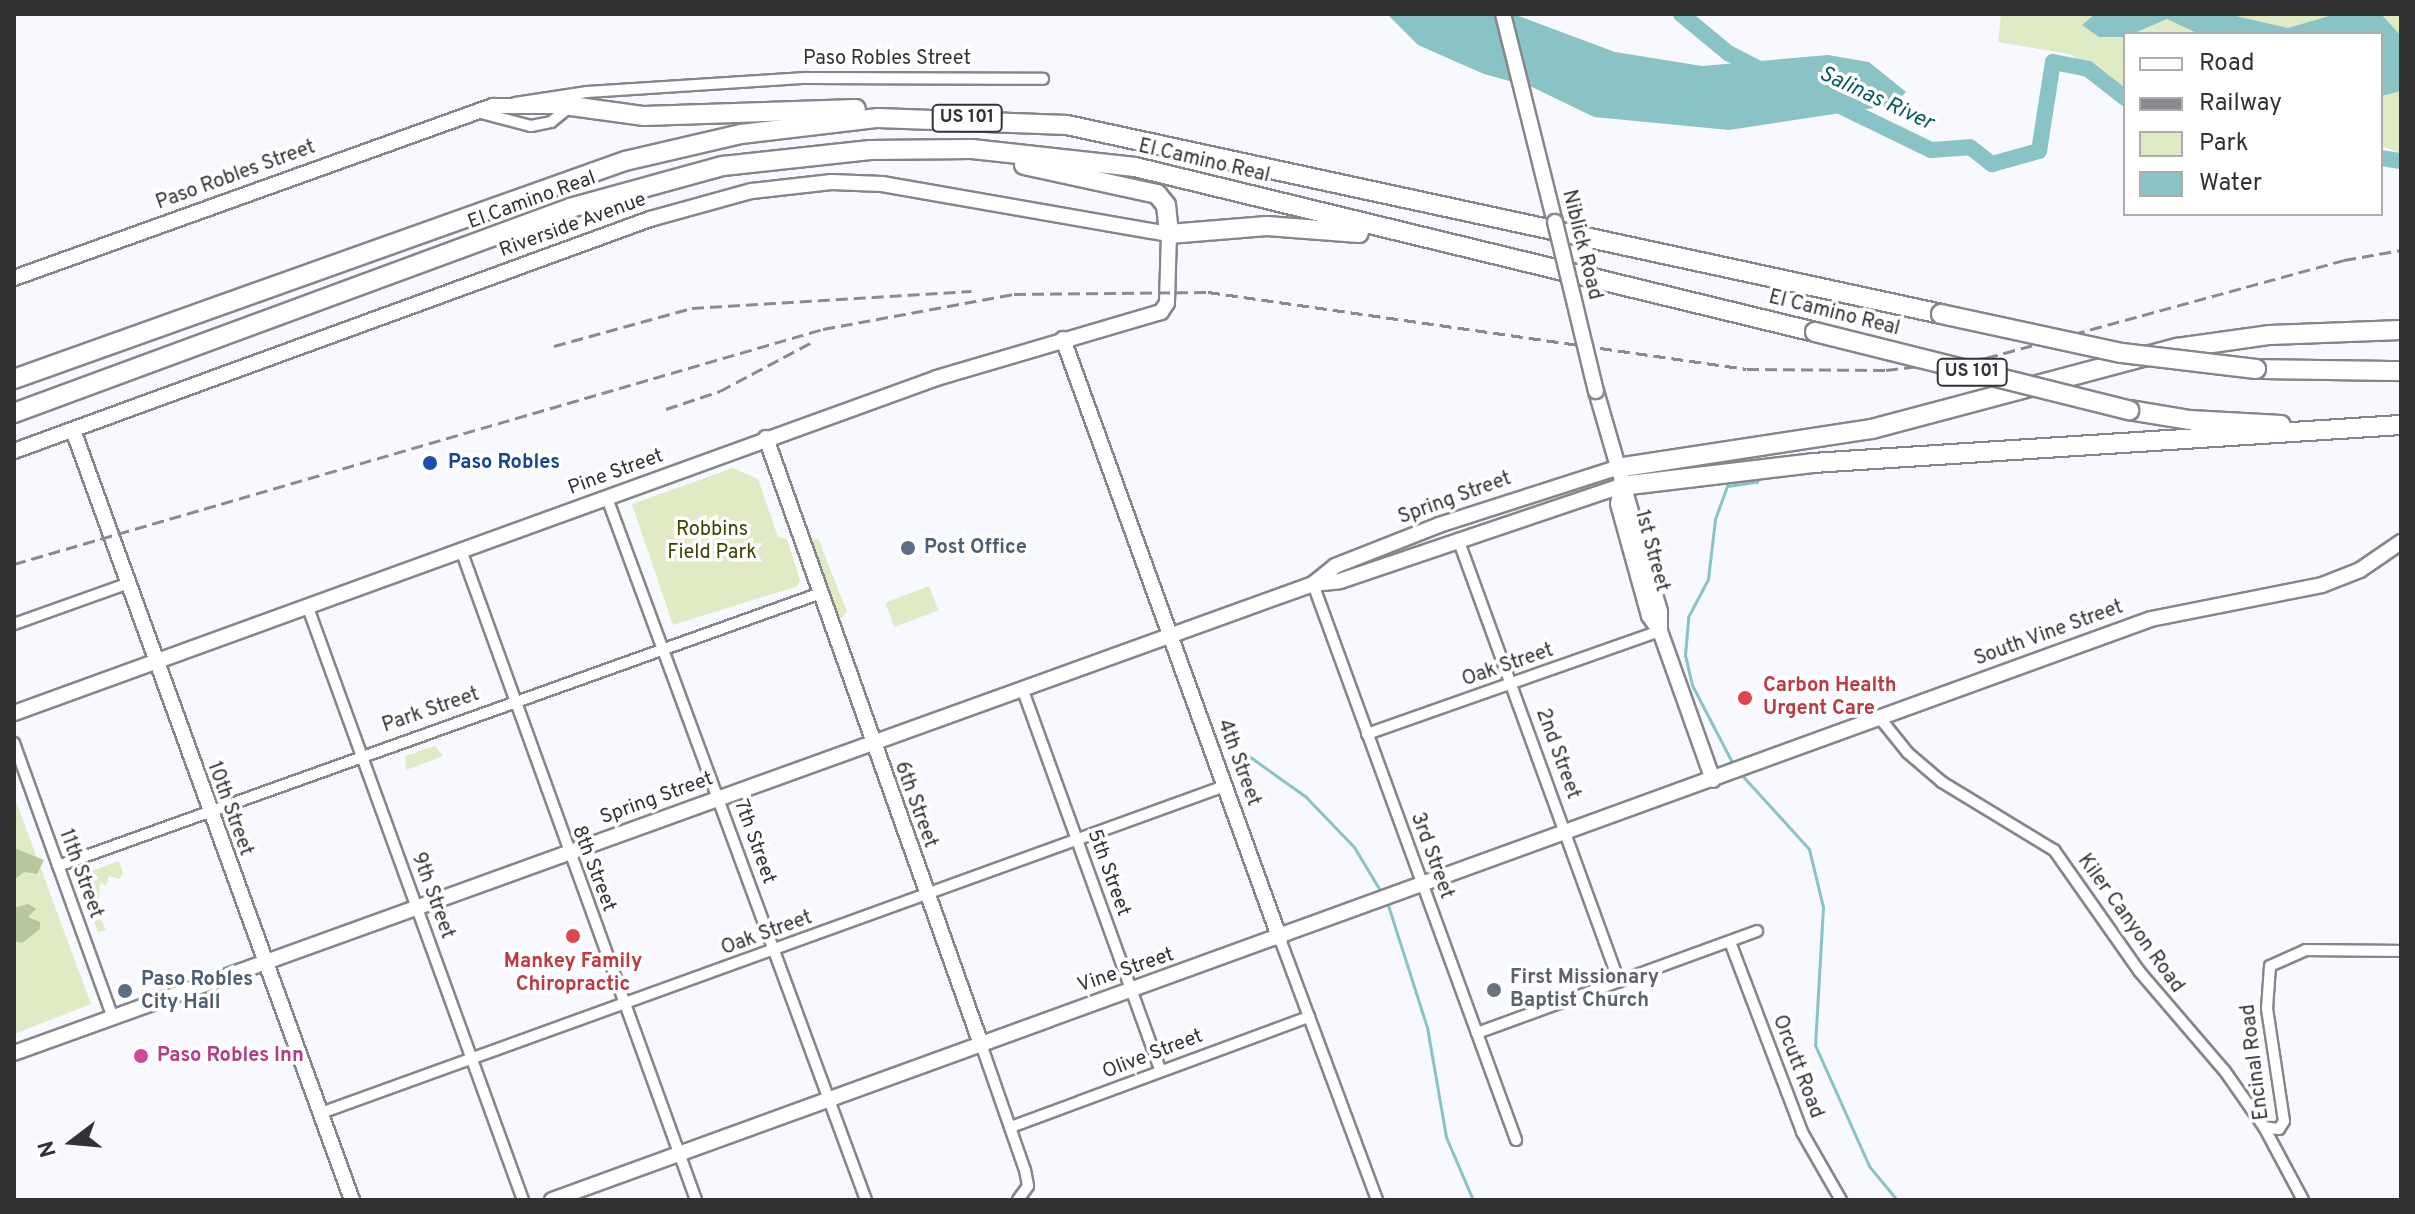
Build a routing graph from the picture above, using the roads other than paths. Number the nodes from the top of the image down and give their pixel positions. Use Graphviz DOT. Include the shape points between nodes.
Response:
graph roads {
  1 [pos="1503,14"];
  2 [pos="1043,79"];
  3 [pos="587,92"];
  4 [pos="515,103"];
  5 [pos="571,106"];
  6 [pos="471,113"];
  7 [pos="930,117"];
  8 [pos="972,149"];
  9 [pos="1169,234"];
  10 [pos="1531,263"];
  11 [pos="14,278"];
  12 [pos="2401,330"];
  13 [pos="1063,339"];
  14 [pos="2401,371"];
  15 [pos="14,379"];
  16 [pos="14,413"];
  17 [pos="2401,417"];
  18 [pos="2401,425"];
  19 [pos="73,430"];
  20 [pos="766,438"];
  21 [pos="14,451"];
  22 [pos="1619,477"];
  23 [pos="607,498"];
  24 [pos="1458,539"];
  25 [pos="2401,542"];
  26 [pos="461,550"];
  27 [pos="129,583"];
  28 [pos="1313,584"];
  29 [pos="818,594"];
  30 [pos="307,605"];
  31 [pos="14,624"];
  32 [pos="1660,631"];
  33 [pos="1171,636"];
  34 [pos="663,649"];
  35 [pos="156,659"];
  36 [pos="1513,683"];
  37 [pos="1022,688"];
  38 [pos="514,701"];
  39 [pos="14,713"];
  40 [pos="1879,717"];
  41 [pos="1367,734"];
  42 [pos="14,743"];
  43 [pos="872,743"];
  44 [pos="361,754"];
  45 [pos="1713,780"];
  46 [pos="1225,786"];
  47 [pos="719,798"];
  48 [pos="209,813"];
  49 [pos="1567,833"];
  50 [pos="1077,840"];
  51 [pos="567,854"];
  52 [pos="58,866"];
  53 [pos="1424,886"];
  54 [pos="926,895"];
  55 [pos="417,908"];
  56 [pos="1757,931"];
  57 [pos="1280,939"];
  58 [pos="1730,942"];
  59 [pos="774,951"];
  60 [pos="2401,951"];
  61 [pos="266,962"];
  62 [pos="1619,982"];
  63 [pos="1132,990"];
  64 [pos="623,1004"];
  65 [pos="1309,1017"];
  66 [pos="113,1018"];
  67 [pos="1477,1033"];
  68 [pos="981,1044"];
  69 [pos="14,1053"];
  70 [pos="472,1058"];
  71 [pos="1160,1070"];
  72 [pos="828,1101"];
  73 [pos="321,1113"];
  74 [pos="1011,1127"];
  75 [pos="2264,1127"];
  76 [pos="1516,1140"];
  77 [pos="679,1154"];
  78 [pos="352,1200"];
  79 [pos="523,1200"];
  80 [pos="552,1200"];
  81 [pos="696,1200"];
  82 [pos="866,1200"];
  83 [pos="1018,1200"];
  84 [pos="1377,1200"];
  85 [pos="1841,1200"];
  86 [pos="2303,1200"];
  1 -- 22 [label="street, Niblick Road, bridge"];
  2 -- 3 [label="street, Paso Robles Street" via="806,78"];
  3 -- 4 [label="street, Paso Robles Street"];
  3 -- 5 [label="street, Paso Robles Street"];
  4 -- 5 [label="street, Paso Robles Street"];
  4 -- 6 [label="street, Paso Robles Street"];
  5 -- 6 [label="street, Paso Robles Street" via="551,122 531,126 498,114"];
  5 -- 7 [label="highway" via="644,116 805,108 892,110"];
  6 -- 11 [label="street, Paso Robles Street"];
  7 -- 14 [label="highway, El Camino Real / US 101, bridge" via="1004,119 1127,137 2122,353 2256,369"];
  7 -- 15 [label="highway, El Camino Real / US 101" via="810,123 638,157"];
  8 -- 9 [label="highway" via="1004,161 1157,194 1166,205"];
  8 -- 10 [label="highway, El Camino Real / US 101" via="1135,167"];
  8 -- 16 [label="highway, El Camino Real / US 101" via="870,150 773,159 669,179 570,208"];
  9 -- 10 [label="highway" via="1267,226 1322,228"];
  9 -- 13 [label="street, Pine Street" via="1166,308"];
  9 -- 19 [label="street, Riverside Avenue" via="882,184 831,182 752,191 650,219"];
  10 -- 17 [label="highway, El Camino Real / US 101, bridge" via="2129,410 2260,425"];
  12 -- 22 [label="highway" via="2270,335 2177,348 1872,429"];
  13 -- 20 [label="street, Pine Street"];
  13 -- 33 [label="street, 4th Street"];
  18 -- 22 [label="highway" via="2349,433"];
  19 -- 21 [label="street, Riverside Avenue"];
  19 -- 27 [label="street, 10th Street"];
  20 -- 23 [label="street, Pine Street"];
  20 -- 29 [label="street, 6th Street"];
  22 -- 24 [label="street, Spring Street"];
  22 -- 28 [label="street, Spring Street" via="1447,522 1335,566"];
  22 -- 32 [label="street, 1st Street" via="1631,503 1660,612"];
  23 -- 26 [label="street, Pine Street"];
  23 -- 34 [label="street, 7th Street"];
  24 -- 28 [label="street, Spring Street" via="1340,581"];
  24 -- 36 [label="street, 2nd Street"];
  25 -- 40 [label="street, South Vine Street" via="2360,570 2322,585 2151,619"];
  26 -- 30 [label="street, Pine Street"];
  26 -- 38 [label="street, 8th Street"];
  27 -- 31 [label="street"];
  27 -- 35 [label="street, 10th Street"];
  28 -- 33 [label="street, Spring Street"];
  28 -- 41 [label="street, 3rd Street"];
  29 -- 34 [label="street, Park Street"];
  29 -- 43 [label="street, 6th Street"];
  30 -- 35 [label="street, Pine Street"];
  30 -- 44 [label="street, 9th Street"];
  32 -- 36 [label="street, Oak Street"];
  32 -- 45 [label="street, 1st Street"];
  33 -- 37 [label="street, Spring Street"];
  33 -- 46 [label="street, 4th Street"];
  34 -- 38 [label="street, Park Street"];
  34 -- 47 [label="street, 7th Street"];
  35 -- 39 [label="street, Pine Street"];
  35 -- 48 [label="street, 10th Street"];
  36 -- 41 [label="street, Oak Street"];
  36 -- 49 [label="street, 2nd Street"];
  37 -- 43 [label="street, Spring Street"];
  37 -- 50 [label="street, 5th Street"];
  38 -- 44 [label="street, Park Street"];
  38 -- 51 [label="street, 8th Street"];
  40 -- 45 [label="street, South Vine Street"];
  40 -- 75 [label="street, Kiler Canyon Road" via="1908,753 1942,782 2054,850 2139,971 2224,1070"];
  41 -- 53 [label="street, 3rd Street"];
  42 -- 52 [label="street, 11th Street"];
  43 -- 47 [label="street, Spring Street"];
  43 -- 54 [label="street, 6th Street"];
  44 -- 48 [label="street, Park Street"];
  44 -- 55 [label="street, 9th Street"];
  45 -- 49 [label="street, Vine Street"];
  46 -- 50 [label="street, Oak Street"];
  46 -- 57 [label="street, 4th Street"];
  47 -- 51 [label="street, Spring Street"];
  47 -- 59 [label="street, 7th Street"];
  48 -- 52 [label="street, Park Street"];
  48 -- 61 [label="street, 10th Street"];
  49 -- 53 [label="street, Vine Street"];
  49 -- 62 [label="street, 2nd Street"];
  50 -- 54 [label="street, Oak Street"];
  50 -- 63 [label="street, 5th Street"];
  51 -- 55 [label="street, Spring Street"];
  51 -- 64 [label="street, 8th Street"];
  52 -- 66 [label="street, 11th Street"];
  53 -- 57 [label="street, Vine Street"];
  53 -- 67 [label="street, 3rd Street"];
  54 -- 59 [label="street, Oak Street"];
  54 -- 68 [label="street, 6th Street"];
  55 -- 61 [label="street, Spring Street"];
  55 -- 70 [label="street, 9th Street"];
  56 -- 58 [label="street"];
  57 -- 63 [label="street, Vine Street"];
  57 -- 65 [label="street, 4th Street"];
  58 -- 62 [label="street"];
  58 -- 85 [label="street, Orcutt Road" via="1802,1132"];
  59 -- 64 [label="street, Oak Street"];
  59 -- 72 [label="street, 7th Street"];
  60 -- 75 [label="street, Encinal Road" via="2306,950 2270,966 2266,999 2284,1121 2279,1129"];
  61 -- 66 [label="street, Spring Street"];
  61 -- 73 [label="street, 10th Street"];
  62 -- 67 [label="street"];
  63 -- 68 [label="street, Vine Street"];
  63 -- 71 [label="street, 5th Street"];
  64 -- 70 [label="street, Oak Street"];
  64 -- 77 [label="street, 8th Street"];
  65 -- 71 [label="street, Olive Street"];
  65 -- 84 [label="street, 4th Street"];
  66 -- 69 [label="street, Spring Street"];
  67 -- 76 [label="street, 3rd Street"];
  68 -- 72 [label="street, Vine Street"];
  68 -- 74 [label="street, 6th Street"];
  70 -- 73 [label="street, Oak Street"];
  70 -- 79 [label="street, 9th Street"];
  71 -- 74 [label="street, Olive Street"];
  72 -- 77 [label="street, Vine Street"];
  72 -- 82 [label="street, 7th Street"];
  73 -- 78 [label="street, 10th Street"];
  74 -- 83 [label="street, 6th Street" via="1028,1186"];
  75 -- 86 [label="street, Kiler Canyon Road"];
  77 -- 80 [label="street, Vine Street"];
  77 -- 81 [label="street, 8th Street"];
}
